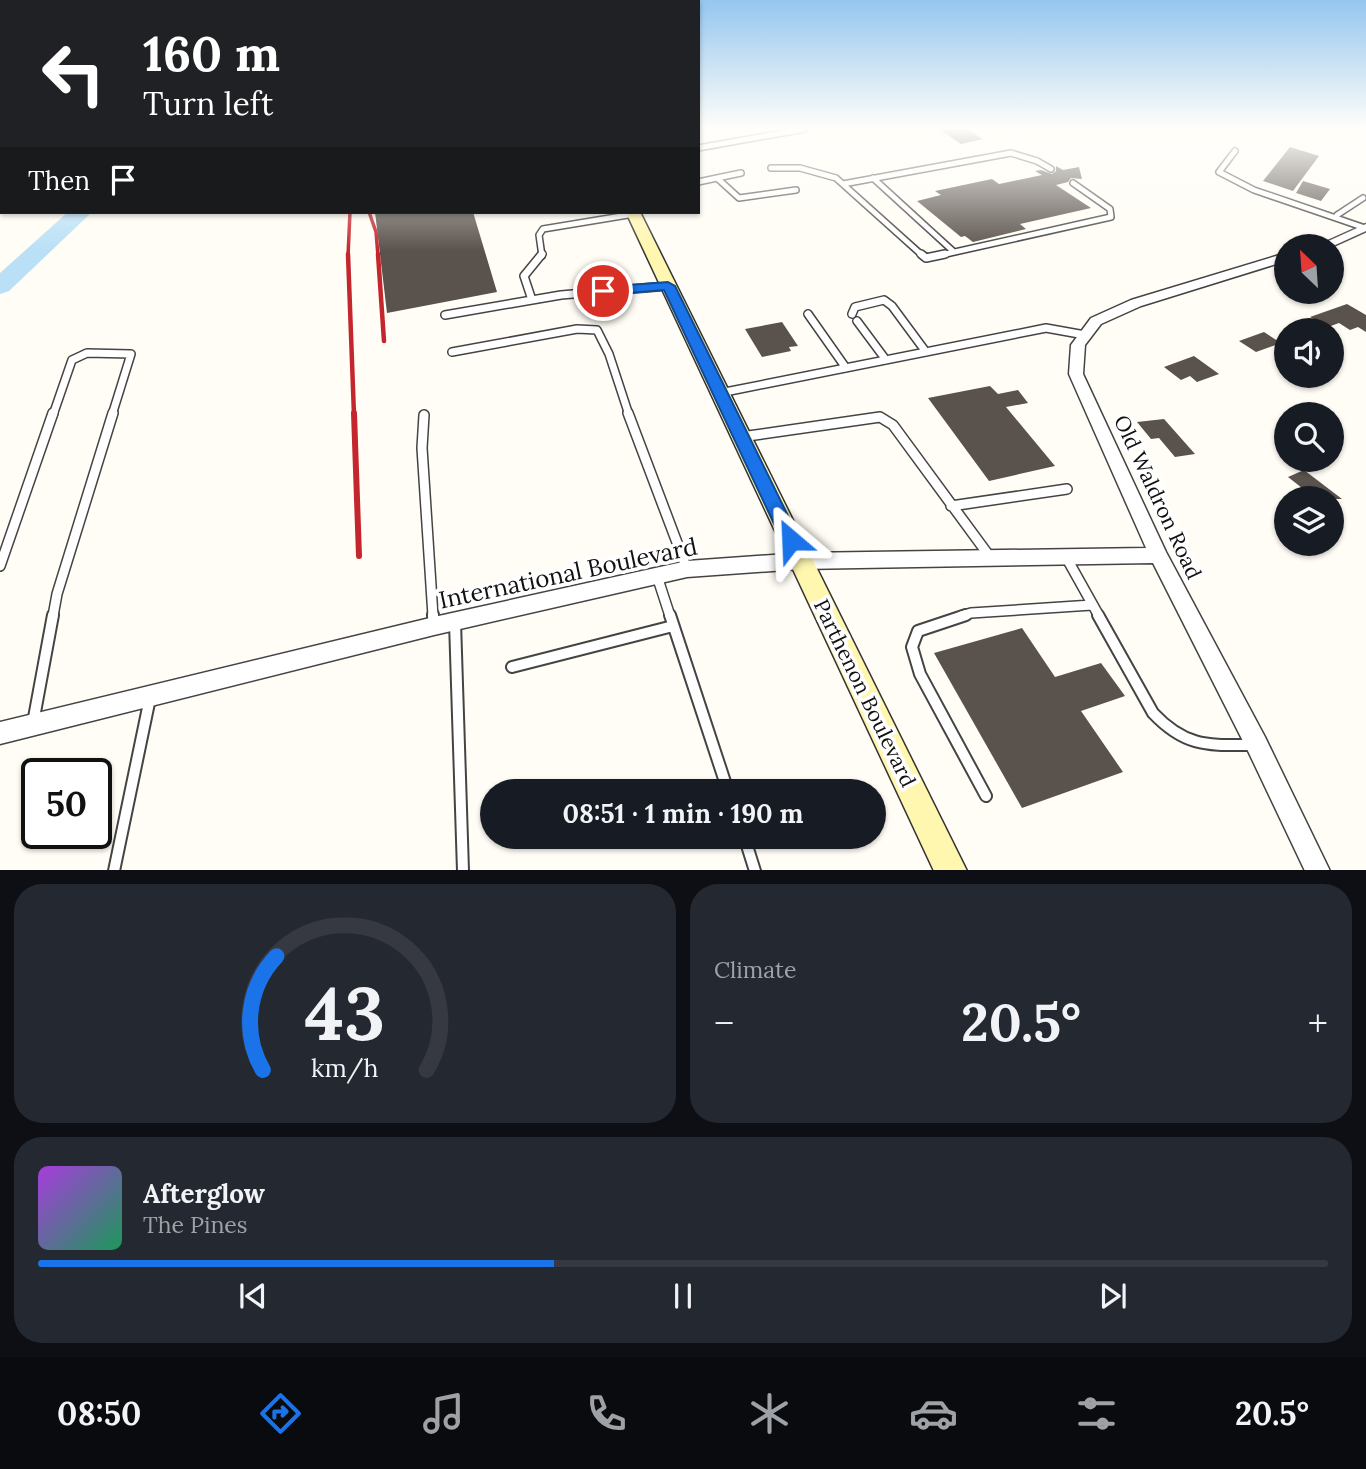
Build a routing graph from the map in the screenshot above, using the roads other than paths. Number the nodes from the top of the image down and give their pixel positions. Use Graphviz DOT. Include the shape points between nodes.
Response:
graph roads {
  1 [pos="807,170"];
  2 [pos="915,170"];
  3 [pos="1221,170"];
  4 [pos="741,173"];
  5 [pos="717,178"];
  6 [pos="873,178"];
  7 [pos="700,182"];
  8 [pos="1073,183"];
  9 [pos="843,184"];
  10 [pos="796,190"];
  11 [pos="1365,197"];
  12 [pos="627,214"];
  13 [pos="633,214"];
  14 [pos="1337,215"];
  15 [pos="1366,227"];
  16 [pos="1344,237"];
  17 [pos="954,251"];
  18 [pos="1274,261"];
  19 [pos="668,286"];
  20 [pos="532,300"];
  21 [pos="854,310"];
  22 [pos="808,314"];
  23 [pos="445,315"];
  24 [pos="858,321"];
  25 [pos="1085,335"];
  26 [pos="452,352"];
  27 [pos="926,352"];
  28 [pos="886,360"];
  29 [pos="846,368"];
  30 [pos="720,393"];
  31 [pos="424,415"];
  32 [pos="741,437"];
  33 [pos="1067,489"];
  34 [pos="951,506"];
  35 [pos="1158,555"];
  36 [pos="1065,556"];
  37 [pos="990,558"];
  38 [pos="801,561"];
  39 [pos="0,566"];
  40 [pos="687,569"];
  41 [pos="657,576"];
  42 [pos="1092,605"];
  43 [pos="455,621"];
  44 [pos="433,626"];
  45 [pos="673,626"];
  46 [pos="512,667"];
  47 [pos="151,695"];
  48 [pos="33,724"];
  49 [pos="0,733"];
  50 [pos="1257,745"];
  51 [pos="724,779"];
  52 [pos="986,796"];
  53 [pos="748,849"];
  54 [pos="114,870"];
  55 [pos="463,870"];
  56 [pos="755,870"];
  57 [pos="951,870"];
  58 [pos="1318,870"];
  1 -- 9 [label="lane"];
  2 -- 6 [label="lane"];
  3 -- 14 [label="lane" via="1278,200"];
  4 -- 5 [label="lane"];
  5 -- 7 [label="lane"];
  5 -- 10 [label="lane" via="739,198"];
  6 -- 9 [label="lane"];
  6 -- 17 [label="lane"];
  8 -- 17 [label="lane" via="1110,209 1111,217"];
  9 -- 17 [label="lane" via="926,258"];
  11 -- 14 [label="lane"];
  12 -- 20 [label="lane" via="543,229 539,235 543,257 524,276"];
  13 -- 19 [label="main road, Parthenon Boulevard"];
  14 -- 15 [label="lane"];
  15 -- 16 [label="street"];
  18 -- 25 [label="street" via="1136,303 1096,321"];
  19 -- 20 [label="lane"];
  19 -- 30 [label="main road, Parthenon Boulevard"];
  20 -- 23 [label="lane"];
  21 -- 27 [label="lane" via="884,300"];
  22 -- 29 [label="lane"];
  24 -- 28 [label="lane"];
  25 -- 27 [label="lane" via="1046,328"];
  25 -- 35 [label="street, Old Waldron Road" via="1077,345 1076,374"];
  26 -- 40 [label="lane" via="577,329 597,330"];
  27 -- 28 [label="lane"];
  28 -- 29 [label="lane"];
  29 -- 30 [label="lane"];
  30 -- 32 [label="main road, Parthenon Boulevard"];
  31 -- 44 [label="lane"];
  32 -- 34 [label="lane" via="880,417 893,425"];
  32 -- 38 [label="main road, Parthenon Boulevard"];
  33 -- 34 [label="lane"];
  34 -- 37 [label="lane"];
  35 -- 36 [label="street, International Boulevard"];
  35 -- 50 [label="street, Old Waldron Road"];
  36 -- 37 [label="street, International Boulevard"];
  36 -- 42 [label="lane"];
  37 -- 38 [label="street, International Boulevard"];
  38 -- 40 [label="street, International Boulevard"];
  38 -- 57 [label="main road, Parthenon Boulevard"];
  39 -- 48 [label="lane" via="72,360 87,353 131,354 57,594"];
  40 -- 41 [label="street, International Boulevard"];
  41 -- 43 [label="street, International Boulevard"];
  41 -- 45 [label="lane"];
  42 -- 50 [label="lane" via="1153,713 1168,730 1189,744"];
  42 -- 52 [label="lane" via="971,613 918,631 912,647 920,674"];
  43 -- 44 [label="street, International Boulevard"];
  43 -- 55 [label="lane"];
  44 -- 47 [label="street, International Boulevard"];
  45 -- 46 [label="lane"];
  45 -- 51 [label="lane"];
  47 -- 48 [label="street, International Boulevard"];
  47 -- 54 [label="lane"];
  48 -- 49 [label="street, International Boulevard"];
  50 -- 58 [label="street, Old Waldron Road"];
  53 -- 56 [label="lane"];
}
